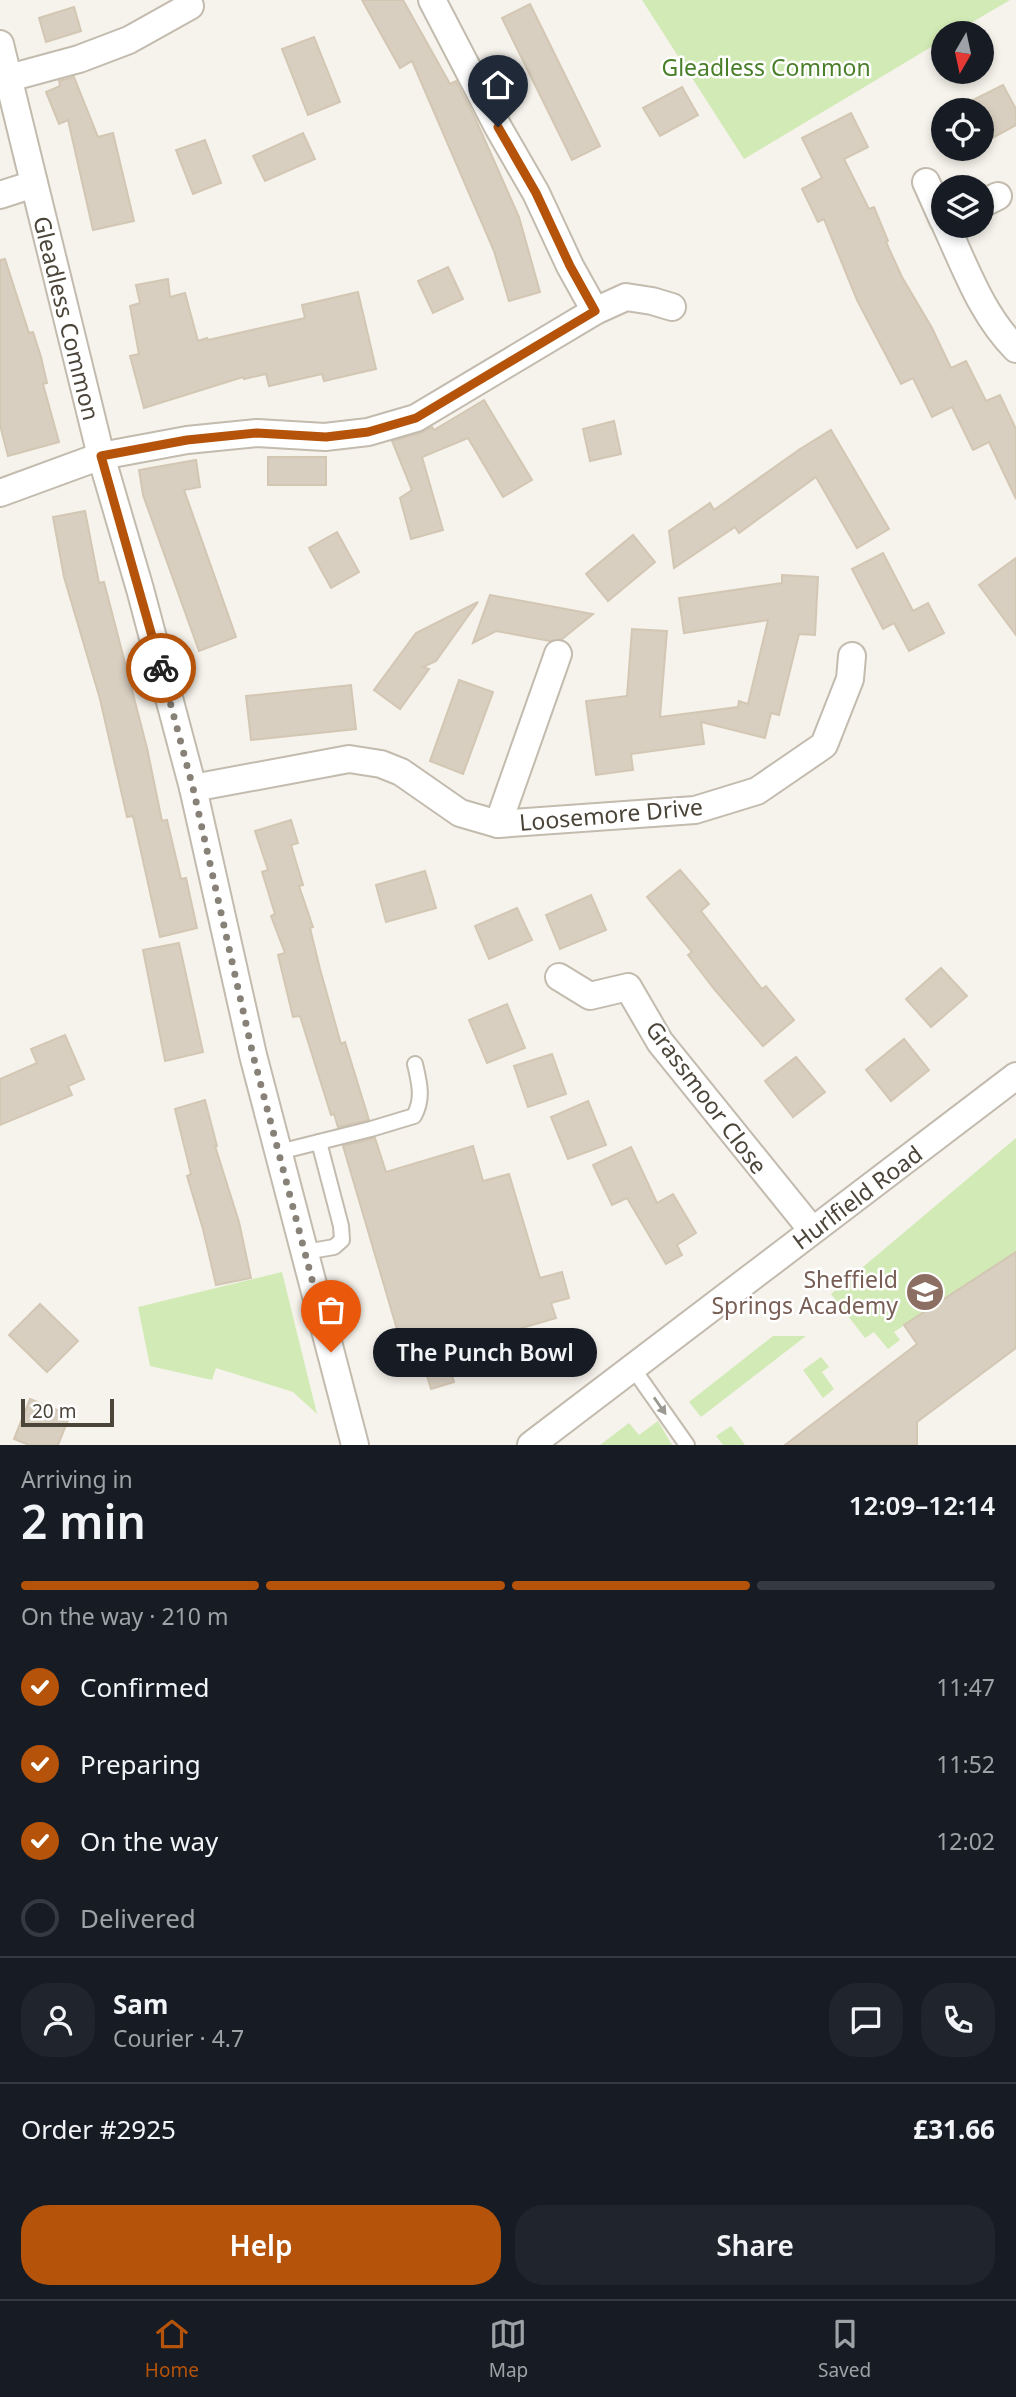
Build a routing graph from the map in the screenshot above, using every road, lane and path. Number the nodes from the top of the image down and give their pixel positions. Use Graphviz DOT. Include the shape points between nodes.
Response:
graph roads {
  1 [pos="432,0"];
  2 [pos="190,6"];
  3 [pos="0,44"];
  4 [pos="9,78"];
  5 [pos="926,182"];
  6 [pos="34,184"];
  7 [pos="931,193"];
  8 [pos="0,195"];
  9 [pos="951,238"];
  10 [pos="672,307"];
  11 [pos="595,311"];
  12 [pos="1016,349"];
  13 [pos="101,456"];
  14 [pos="0,493"];
  15 [pos="558,654"];
  16 [pos="852,656"];
  17 [pos="193,788"];
  18 [pos="498,824"];
  19 [pos="559,977"];
  20 [pos="415,1064"];
  21 [pos="1016,1076"];
  22 [pos="319,1142"];
  23 [pos="279,1152"];
  24 [pos="812,1230"];
  25 [pos="305,1252"];
  26 [pos="632,1367"];
  27 [pos="355,1445"];
  28 [pos="531,1445"];
  29 [pos="687,1445"];
  1 -- 11 [label="street"];
  2 -- 4 [label="street" via="104,50"];
  3 -- 4 [label="street, Gleadless Common"];
  4 -- 6 [label="street, Gleadless Common"];
  5 -- 7 [label="street"];
  6 -- 8 [label="street"];
  6 -- 13 [label="street, Gleadless Common"];
  9 -- 12 [label="street" via="984,309"];
  10 -- 11 [label="street" via="626,298"];
  11 -- 13 [label="street" via="416,418 368,432 326,437 257,433"];
  13 -- 14 [label="street"];
  13 -- 17 [label="street, Gleadless Common"];
  15 -- 18 [label="street, Loosemore Drive"];
  16 -- 18 [label="street, Loosemore Drive" via="850,679 824,745 757,791 695,810"];
  17 -- 18 [label="street, Loosemore Drive" via="349,759 401,772 460,813"];
  17 -- 23 [label="street, Gleadless Common"];
  19 -- 24 [label="street, Grassmoor Close" via="590,996 628,987 660,1042"];
  20 -- 22 [label="lane" via="421,1091 414,1116"];
  21 -- 24 [label="street, Hurlfield Road"];
  22 -- 23 [label="lane"];
  22 -- 25 [label="lane" via="342,1240 334,1247"];
  23 -- 25 [label="street, Gleadless Common"];
  24 -- 26 [label="street, Hurlfield Road"];
  25 -- 27 [label="street, Gleadless Common"];
  26 -- 28 [label="street, Hurlfield Road"];
  26 -- 29 [label="lane, one-way"];
}
